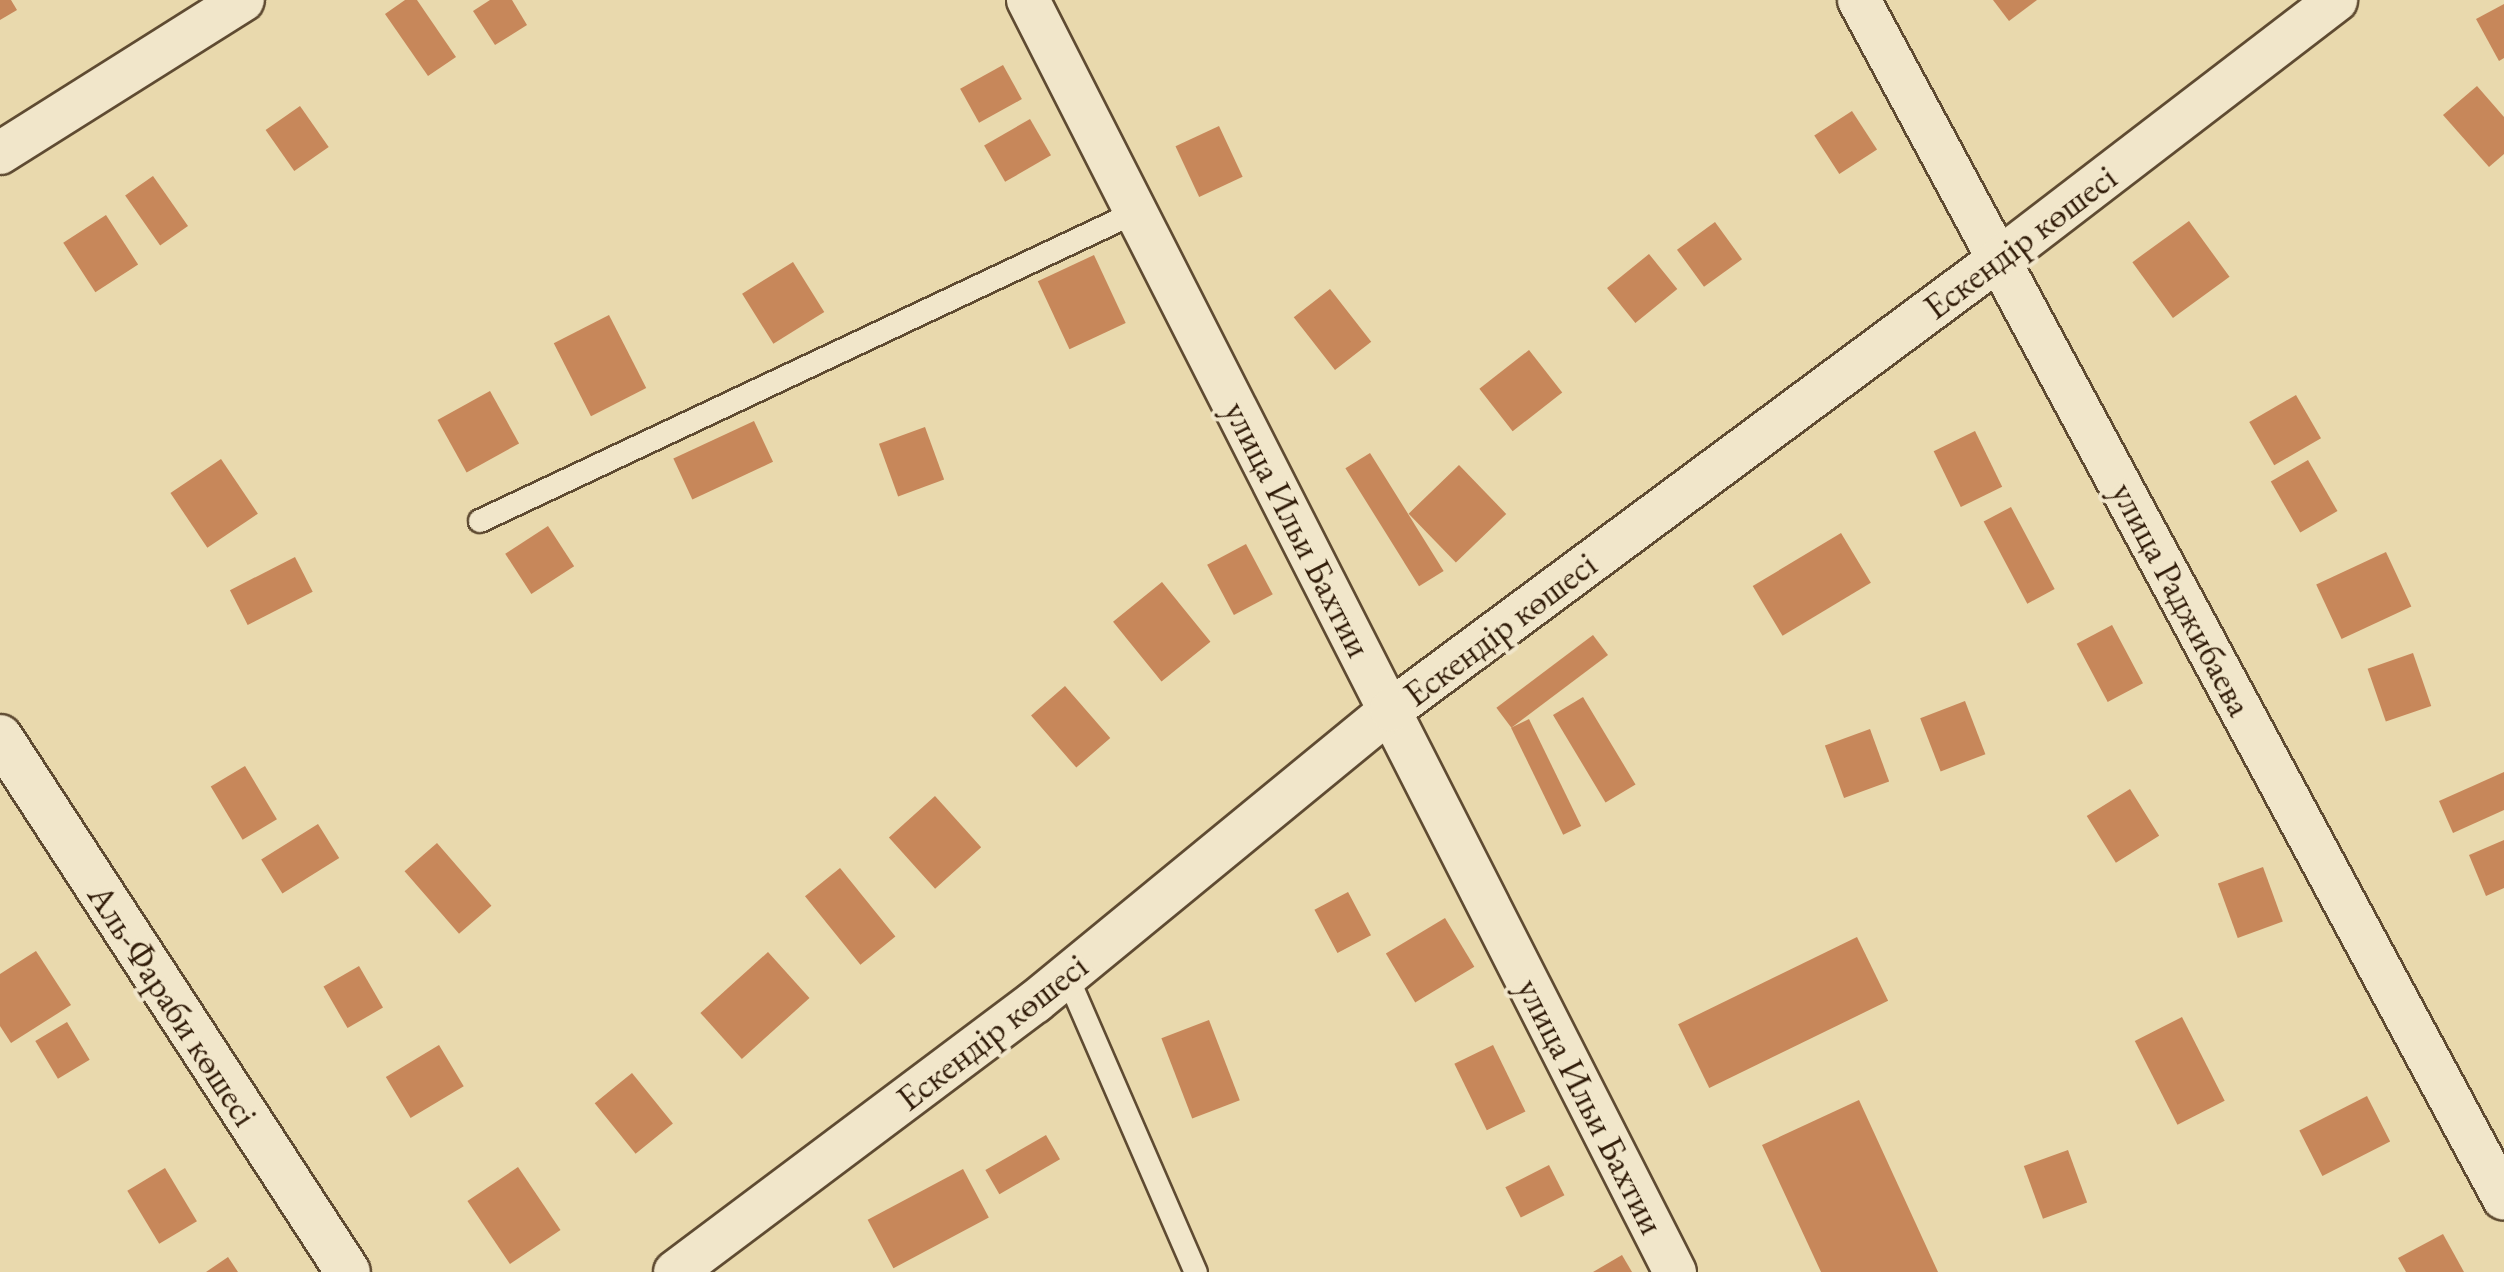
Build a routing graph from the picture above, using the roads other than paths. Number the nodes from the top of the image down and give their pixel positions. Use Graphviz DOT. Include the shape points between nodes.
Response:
graph roads {
  1 [pos="243,0"];
  2 [pos="1028,0"];
  3 [pos="1859,0"];
  4 [pos="2336,0"];
  5 [pos="0,153"];
  6 [pos="1136,212"];
  7 [pos="1999,259"];
  8 [pos="480,521"];
  9 [pos="1391,710"];
  10 [pos="0,737"];
  11 [pos="1067,976"];
  12 [pos="2504,1199"];
  13 [pos="348,1272"];
  14 [pos="675,1272"];
  15 [pos="1196,1272"];
  16 [pos="1675,1272"];
  1 -- 5 [label="street"];
  2 -- 6 [label="street, улица Ильи Бахтии"];
  3 -- 7 [label="street, улица Раджибаева"];
  4 -- 7 [label="street, Ескендір көшесі"];
  6 -- 8 [label="lane"];
  6 -- 9 [label="street, улица Ильи Бахтии"];
  7 -- 9 [label="street, Ескендір көшесі"];
  7 -- 12 [label="street, улица Раджибаева"];
  9 -- 11 [label="street, Ескендір көшесі"];
  9 -- 16 [label="street, улица Ильи Бахтии"];
  10 -- 13 [label="main road, Аль-Фараби көшесі"];
  11 -- 14 [label="street, Ескендір көшесі"];
  11 -- 15 [label="lane"];
}
